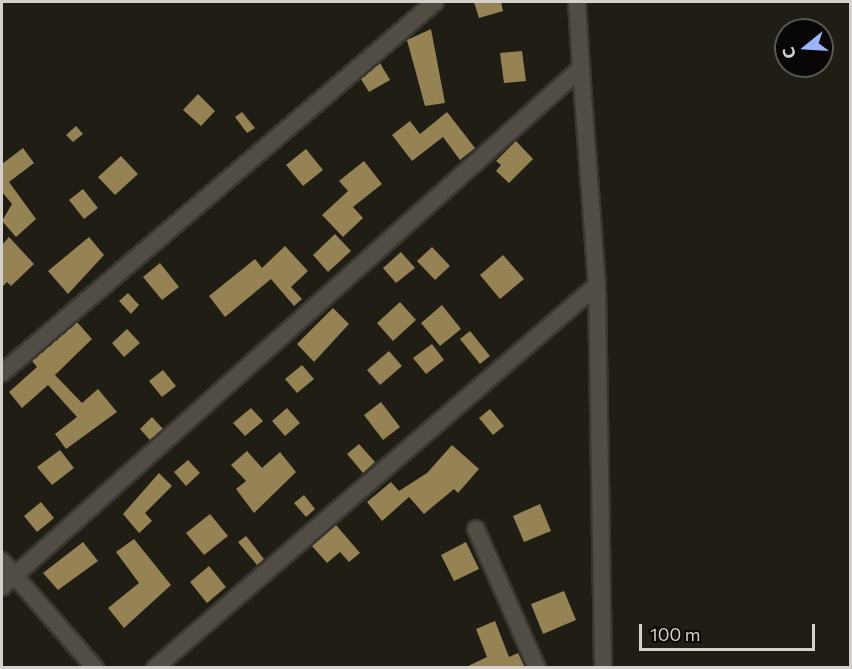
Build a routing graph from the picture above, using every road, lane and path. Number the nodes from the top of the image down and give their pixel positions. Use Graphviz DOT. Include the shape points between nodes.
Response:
graph roads {
  1 [pos="435,2"];
  2 [pos="577,2"];
  3 [pos="581,68"];
  4 [pos="597,285"];
  5 [pos="2,374"];
  6 [pos="476,529"];
  7 [pos="2,561"];
  8 [pos="8,581"];
  9 [pos="95,668"];
  10 [pos="155,668"];
  11 [pos="537,668"];
  12 [pos="603,668"];
  1 -- 5 [label="street"];
  2 -- 3 [label="street"];
  3 -- 4 [label="street"];
  3 -- 8 [label="street"];
  4 -- 10 [label="street"];
  4 -- 12 [label="street"];
  6 -- 11 [label="street"];
  7 -- 8 [label="street"];
  8 -- 9 [label="street"];
}
